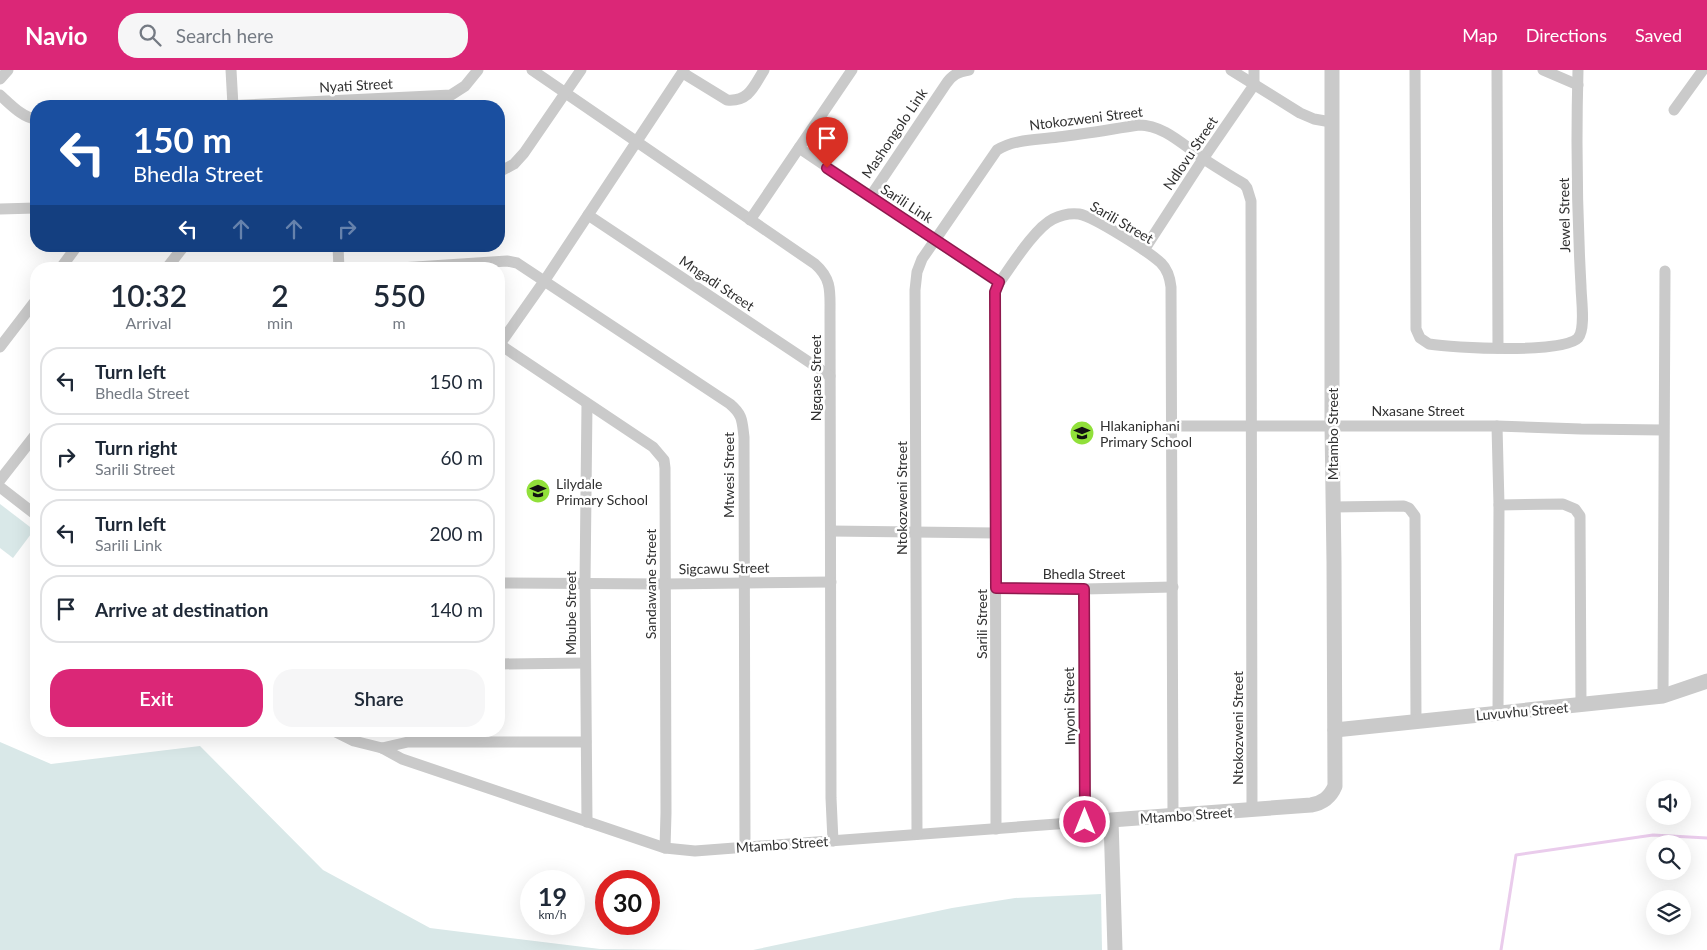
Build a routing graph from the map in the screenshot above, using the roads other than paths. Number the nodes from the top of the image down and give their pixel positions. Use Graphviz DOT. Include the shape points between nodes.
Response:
graph roads {
  1 [pos="8,70"];
  2 [pos="231,70"];
  3 [pos="478,70"];
  4 [pos="532,70"];
  5 [pos="581,70"];
  6 [pos="764,70"];
  7 [pos="852,70"];
  8 [pos="969,70"];
  9 [pos="1231,70"];
  10 [pos="1254,70"];
  11 [pos="1332,70"];
  12 [pos="1415,70"];
  13 [pos="1497,70"];
  14 [pos="1543,70"];
  15 [pos="1578,70"];
  16 [pos="1703,70"];
  17 [pos="683,71"];
  18 [pos="0,79"];
  19 [pos="1254,85"];
  20 [pos="1578,85"];
  21 [pos="565,93"];
  22 [pos="0,95"];
  23 [pos="234,100"];
  24 [pos="352,100"];
  25 [pos="1674,110"];
  26 [pos="30,117"];
  27 [pos="1331,122"];
  28 [pos="636,142"];
  29 [pos="799,148"];
  30 [pos="1203,159"];
  31 [pos="505,169"];
  32 [pos="870,197"];
  33 [pos="30,208"];
  34 [pos="0,210"];
  35 [pos="588,214"];
  36 [pos="750,220"];
  37 [pos="935,240"];
  38 [pos="1144,250"];
  39 [pos="179,252"];
  40 [pos="171,262"];
  41 [pos="491,262"];
  42 [pos="1665,271"];
  43 [pos="545,280"];
  44 [pos="999,282"];
  45 [pos="30,308"];
  46 [pos="505,337"];
  47 [pos="0,347"];
  48 [pos="505,347"];
  49 [pos="1498,348"];
  50 [pos="830,376"];
  51 [pos="587,404"];
  52 [pos="1251,425"];
  53 [pos="1332,425"];
  54 [pos="1172,426"];
  55 [pos="1497,426"];
  56 [pos="1663,430"];
  57 [pos="30,442"];
  58 [pos="0,480"];
  59 [pos="0,487"];
  60 [pos="1499,505"];
  61 [pos="1332,508"];
  62 [pos="30,510"];
  63 [pos="830,531"];
  64 [pos="916,532"];
  65 [pos="995,533"];
  66 [pos="831,582"];
  67 [pos="505,583"];
  68 [pos="585,583"];
  69 [pos="743,583"];
  70 [pos="665,584"];
  71 [pos="1173,587"];
  72 [pos="996,588"];
  73 [pos="1084,589"];
  74 [pos="585,663"];
  75 [pos="505,664"];
  76 [pos="1707,681"];
  77 [pos="1663,696"];
  78 [pos="1581,705"];
  79 [pos="1498,713"];
  80 [pos="1416,720"];
  81 [pos="1335,730"];
  82 [pos="346,737"];
  83 [pos="586,742"];
  84 [pos="382,748"];
  85 [pos="1252,810"];
  86 [pos="1173,816"];
  87 [pos="1111,820"];
  88 [pos="586,822"];
  89 [pos="1085,822"];
  90 [pos="996,829"];
  91 [pos="917,834"];
  92 [pos="833,840"];
  93 [pos="745,847"];
  94 [pos="665,848"];
  95 [pos="1115,950"];
  1 -- 18 [label="street"];
  2 -- 23 [label="street"];
  3 -- 24 [label="street, Nyati Street" via="465,86 451,95"];
  4 -- 21 [label="street, Ngqase Street"];
  5 -- 21 [label="street"];
  6 -- 17 [label="street" via="747,96 735,101 727,100"];
  7 -- 29 [label="street"];
  8 -- 32 [label="street, Mashongolo Link" via="951,77"];
  9 -- 19 [label="street"];
  10 -- 19 [label="street"];
  11 -- 27 [label="street, Mtambo Street"];
  12 -- 49 [label="street" via="1416,329 1420,338 1429,344"];
  13 -- 49 [label="street"];
  14 -- 20 [label="street"];
  15 -- 20 [label="street, Jewel Street"];
  16 -- 25 [label="street"];
  17 -- 28 [label="street, Sandawane Street"];
  19 -- 27 [label="street" via="1300,113"];
  19 -- 30 [label="street, Ndlovu Street"];
  20 -- 49 [label="street, Jewel Street" via="1581,332 1573,342 1560,346"];
  21 -- 28 [label="street, Ngqase Street"];
  21 -- 31 [label="street" via="524,153"];
  22 -- 26 [label="street"];
  27 -- 53 [label="street, Mtambo Street"];
  28 -- 35 [label="street, Sandawane Street"];
  28 -- 36 [label="street, Ngqase Street"];
  29 -- 32 [label="street, Sarili Link"];
  29 -- 36 [label="street"];
  30 -- 37 [label="street, Ntokozweni Street" via="1163,131 1146,125 1010,143 997,150"];
  30 -- 38 [label="street, Ndlovu Street"];
  30 -- 52 [label="street, Ntokozweni Street" via="1244,184 1251,201"];
  32 -- 37 [label="street, Sarili Link"];
  33 -- 34 [label="street"];
  35 -- 43 [label="street, Sandawane Street"];
  35 -- 50 [label="street, Mngadi Street"];
  36 -- 50 [label="street, Ngqase Street" via="825,274 830,291"];
  37 -- 44 [label="street, Sarili Link"];
  37 -- 64 [label="street, Ntokozweni Street" via="922,259 915,285"];
  38 -- 44 [label="street, Sarili Street" via="1091,218 1066,214 1042,226"];
  38 -- 54 [label="street, Sarili Street" via="1161,263 1172,287"];
  39 -- 40 [label="street"];
  41 -- 43 [label="street, Mtwesi Street" via="517,263"];
  42 -- 56 [label="street"];
  43 -- 46 [label="street, Sandawane Street"];
  43 -- 69 [label="street, Mtwesi Street" via="738,412 744,437"];
  44 -- 65 [label="street, Sarili Street" via="995,292"];
  45 -- 47 [label="street"];
  48 -- 51 [label="street, Sandawane Street"];
  50 -- 63 [label="street, Ngqase Street"];
  51 -- 68 [label="street, Mbube Street"];
  51 -- 70 [label="street, Sandawane Street" via="653,447 664,460"];
  52 -- 53 [label="street, Nxasane Street"];
  52 -- 54 [label="street, Nxasane Street"];
  52 -- 85 [label="street, Ntokozweni Street"];
  53 -- 55 [label="street, Nxasane Street"];
  53 -- 61 [label="street, Mtambo Street"];
  54 -- 71 [label="street, Sarili Street"];
  55 -- 56 [label="street, Nxasane Street"];
  55 -- 60 [label="street"];
  56 -- 77 [label="street"];
  57 -- 58 [label="street"];
  59 -- 62 [label="street"];
  60 -- 78 [label="street" via="1563,504 1580,516"];
  60 -- 79 [label="street"];
  61 -- 80 [label="street" via="1404,506 1415,516"];
  61 -- 81 [label="street, Mtambo Street"];
  63 -- 64 [label="street"];
  63 -- 66 [label="street, Ngqase Street"];
  64 -- 65 [label="street"];
  64 -- 91 [label="street, Ntokozweni Street"];
  65 -- 72 [label="street, Sarili Street"];
  66 -- 69 [label="street, Sigcawu Street"];
  66 -- 92 [label="street, Ngqase Street"];
  67 -- 68 [label="street, Sigcawu Street"];
  68 -- 70 [label="street, Sigcawu Street"];
  68 -- 74 [label="street, Mbube Street"];
  69 -- 70 [label="street, Sigcawu Street"];
  69 -- 93 [label="street, Mtwesi Street"];
  70 -- 94 [label="street, Sandawane Street"];
  71 -- 73 [label="street, Bhedla Street"];
  71 -- 86 [label="street, Sarili Street"];
  72 -- 73 [label="street, Bhedla Street"];
  72 -- 90 [label="street, Sarili Street"];
  73 -- 89 [label="street, Inyoni Street"];
  74 -- 75 [label="street"];
  74 -- 83 [label="street, Mbube Street"];
  76 -- 77 [label="street, Luvuvhu Street"];
  77 -- 78 [label="street, Luvuvhu Street"];
  78 -- 79 [label="street, Luvuvhu Street"];
  79 -- 80 [label="street, Luvuvhu Street"];
  80 -- 81 [label="street, Luvuvhu Street"];
  81 -- 85 [label="street, Mtambo Street" via="1336,783 1329,797 1310,806"];
  82 -- 84 [label="street, Mtambo Street"];
  83 -- 84 [label="street" via="408,742"];
  83 -- 88 [label="street, Mbube Street"];
  84 -- 88 [label="street, Mtambo Street" via="402,759"];
  85 -- 86 [label="street, Mtambo Street"];
  86 -- 87 [label="street, Mtambo Street"];
  87 -- 89 [label="street, Mtambo Street"];
  87 -- 95 [label="street"];
  88 -- 94 [label="street, Mtambo Street"];
  89 -- 90 [label="street, Mtambo Street"];
  90 -- 91 [label="street, Mtambo Street"];
  91 -- 92 [label="street, Mtambo Street"];
  92 -- 93 [label="street, Mtambo Street"];
  93 -- 94 [label="street, Mtambo Street" via="695,851"];
}
